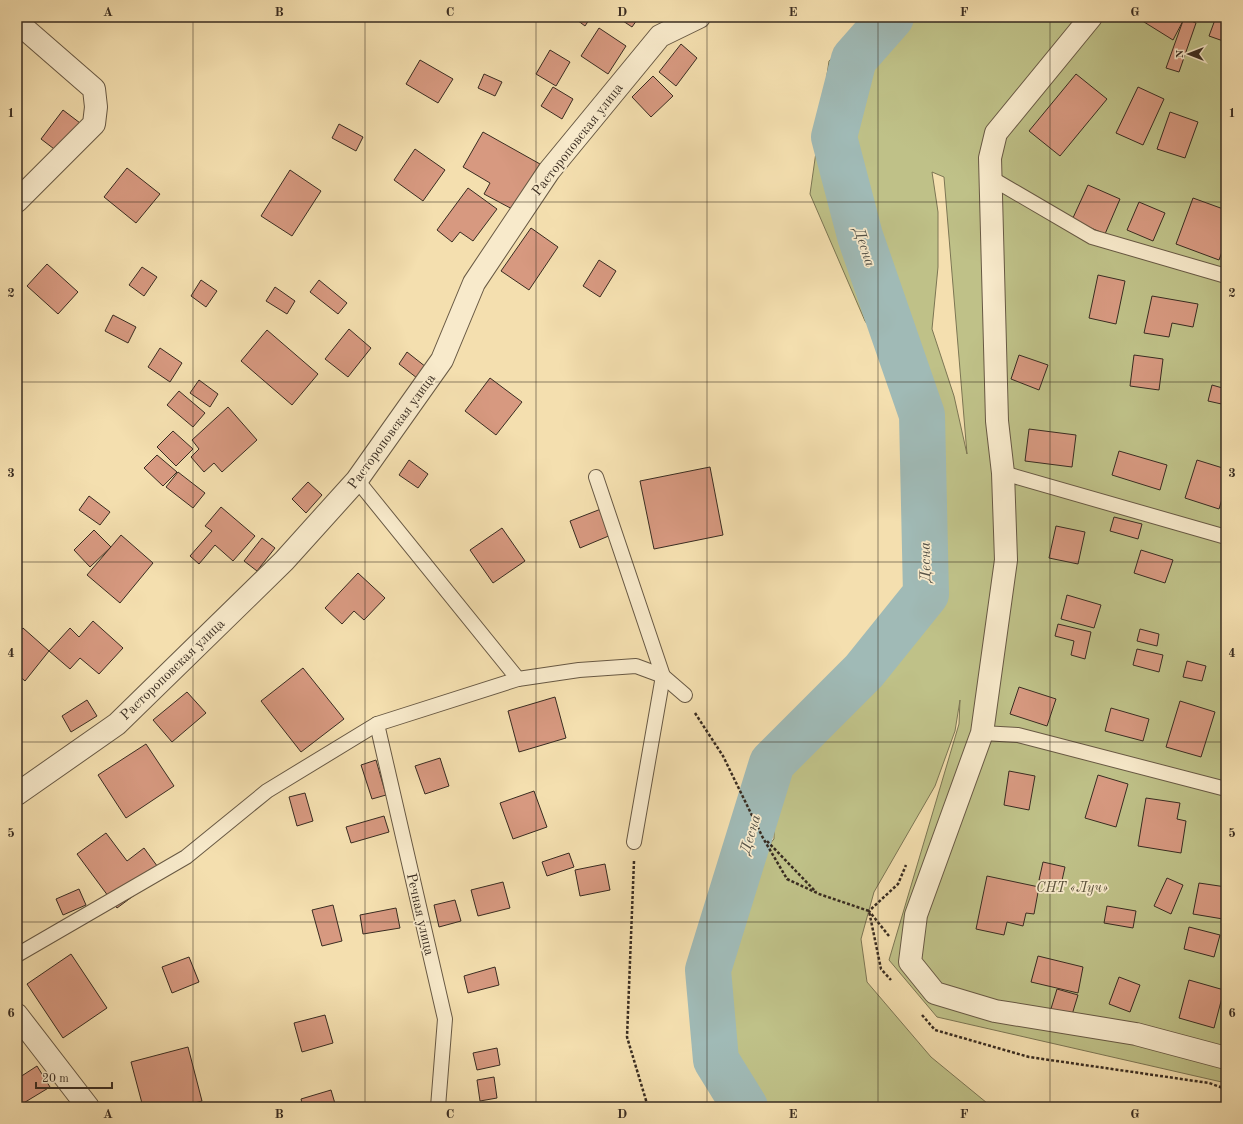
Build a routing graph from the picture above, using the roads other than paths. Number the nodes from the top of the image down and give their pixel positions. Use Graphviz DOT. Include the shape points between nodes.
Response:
graph roads {
  1 [pos="699,17"];
  2 [pos="1091,17"];
  3 [pos="17,22"];
  4 [pos="991,178"];
  5 [pos="17,201"];
  6 [pos="1226,276"];
  7 [pos="1003,473"];
  8 [pos="596,477"];
  9 [pos="357,480"];
  10 [pos="1226,537"];
  11 [pos="663,676"];
  12 [pos="518,679"];
  13 [pos="685,695"];
  14 [pos="377,724"];
  15 [pos="982,733"];
  16 [pos="1226,789"];
  17 [pos="17,794"];
  18 [pos="634,842"];
  19 [pos="17,955"];
  20 [pos="17,1015"];
  21 [pos="1226,1058"];
  22 [pos="88,1107"];
  23 [pos="438,1107"];
  1 -- 9 [label="street, Растороповская улица" via="660,36 549,171 474,283 442,360"];
  2 -- 4 [label="street" via="996,133 990,158"];
  3 -- 5 [label="street" via="94,89 96,107 94,124"];
  4 -- 6 [label="lane" via="1092,237"];
  4 -- 7 [label="street" via="997,421"];
  7 -- 10 [label="lane"];
  7 -- 15 [label="street" via="1006,560"];
  8 -- 11 [label="lane"];
  9 -- 12 [label="lane"];
  9 -- 17 [label="street, Растороповская улица" via="284,561 117,724"];
  11 -- 12 [label="lane" via="636,666 579,670"];
  11 -- 13 [label="lane"];
  11 -- 18 [label="lane"];
  12 -- 14 [label="lane"];
  14 -- 19 [label="lane" via="267,790 186,857"];
  14 -- 23 [label="lane, Речная улица" via="446,1019"];
  15 -- 16 [label="lane" via="1018,735"];
  15 -- 21 [label="street" via="916,915 910,962 935,992 965,1002 995,1011 1136,1034"];
  20 -- 22 [label="street"];
}
